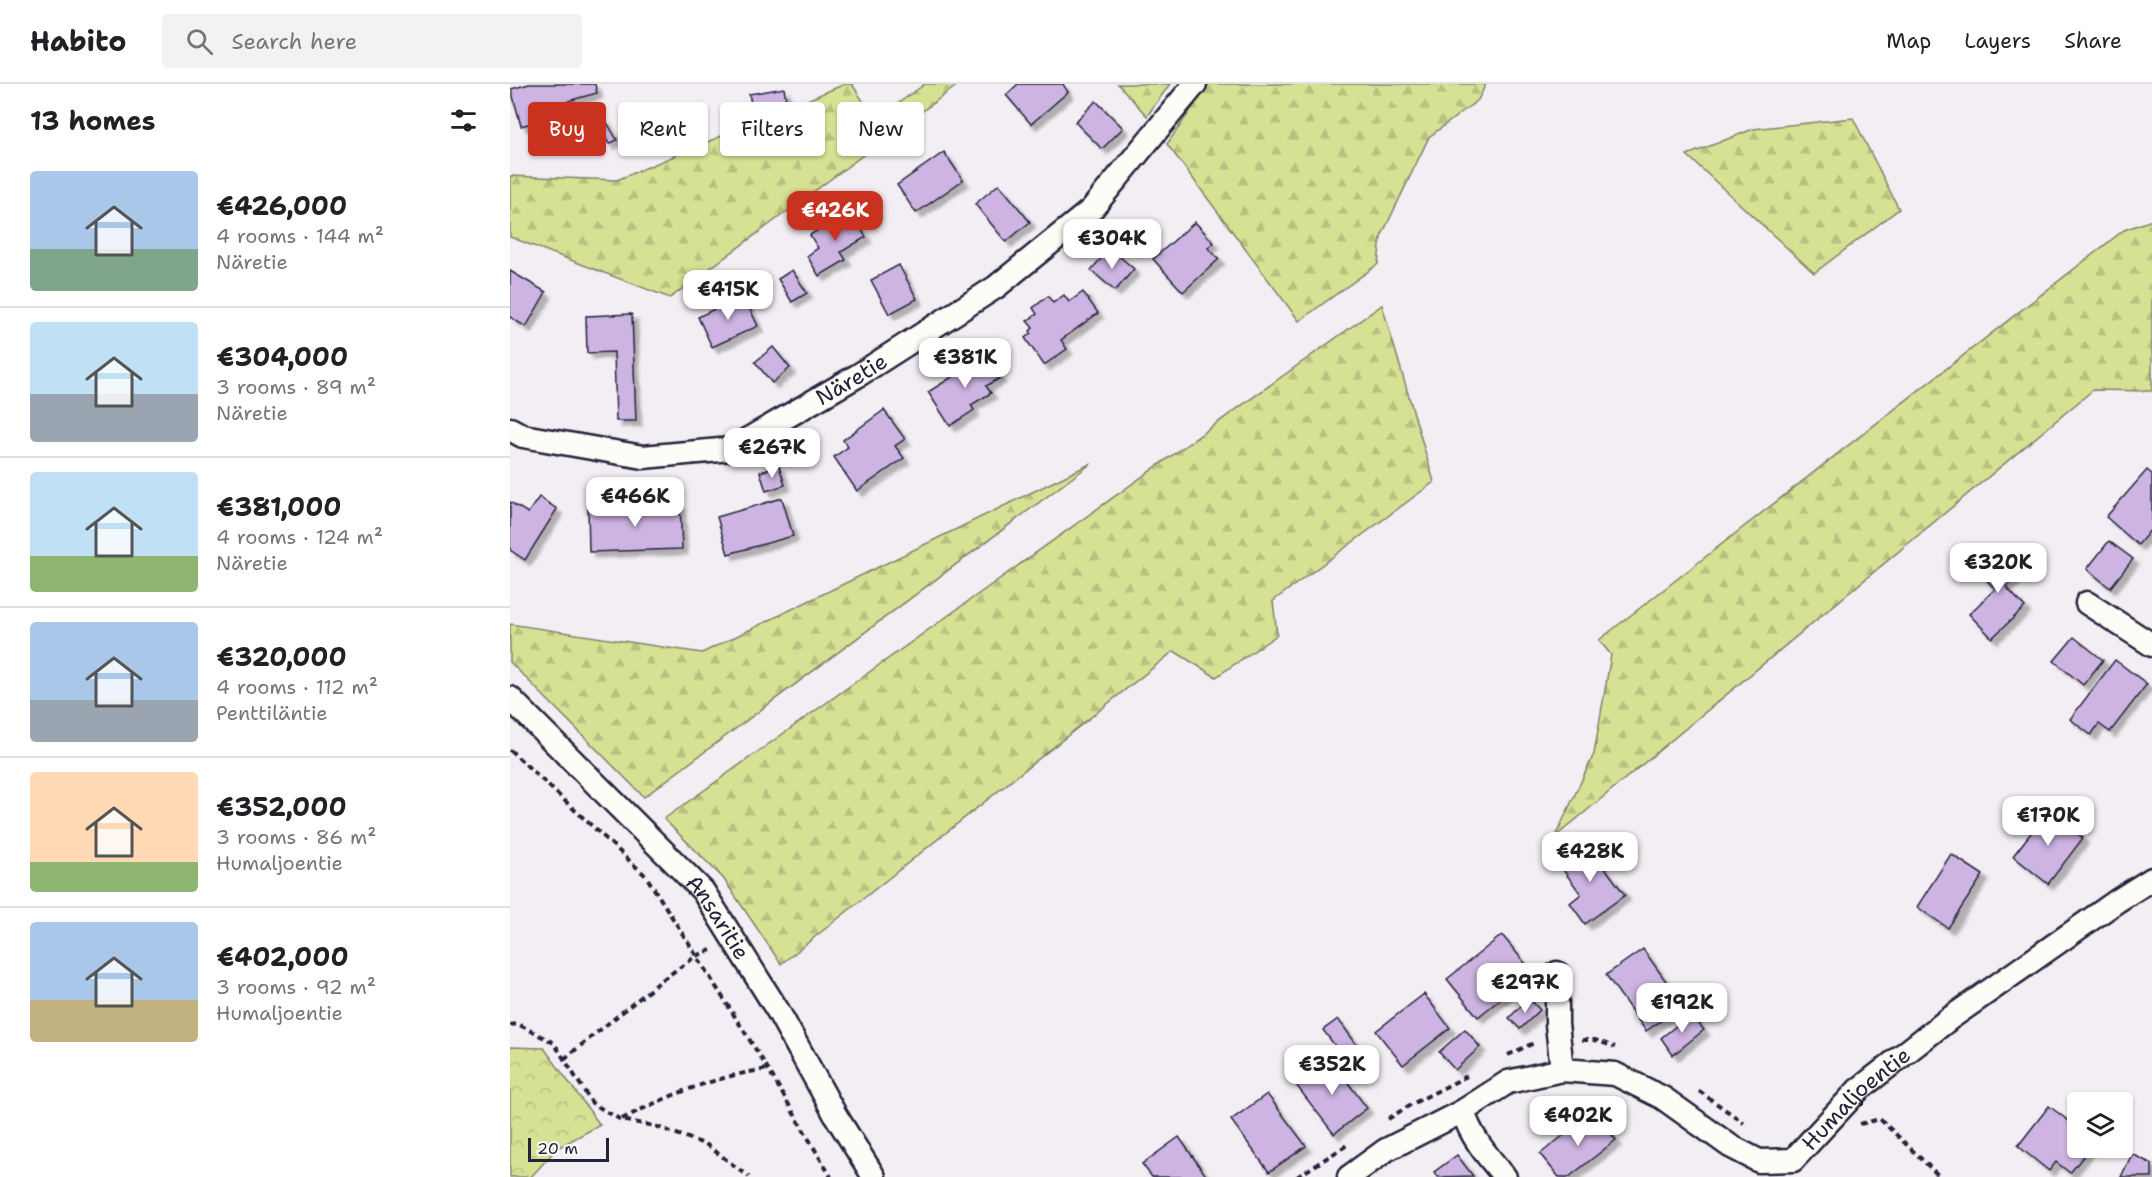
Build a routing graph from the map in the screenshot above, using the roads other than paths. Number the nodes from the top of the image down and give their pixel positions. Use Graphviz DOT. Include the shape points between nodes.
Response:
graph roads {
  1 [pos="1195,84"];
  2 [pos="510,429"];
  3 [pos="2087,603"];
  4 [pos="2152,645"];
  5 [pos="510,698"];
  6 [pos="2152,879"];
  7 [pos="1557,973"];
  8 [pos="1562,1070"];
  9 [pos="1463,1111"];
  10 [pos="874,1177"];
  11 [pos="1349,1177"];
  12 [pos="1505,1177"];
  1 -- 2 [label="street, Näretie" via="1091,210 996,287 857,376 731,449 643,457 523,436"];
  3 -- 4 [label="street"];
  5 -- 10 [label="street, Ansaritie" via="703,891"];
  6 -- 8 [label="street, Humaljoentie" via="1949,1019 1858,1090 1793,1160 1759,1161 1663,1098 1615,1074"];
  7 -- 8 [label="street"];
  8 -- 9 [label="street, Humaljoentie" via="1508,1082"];
  9 -- 11 [label="street, Humaljoentie" via="1386,1150"];
  9 -- 12 [label="street" via="1467,1126"];
}
